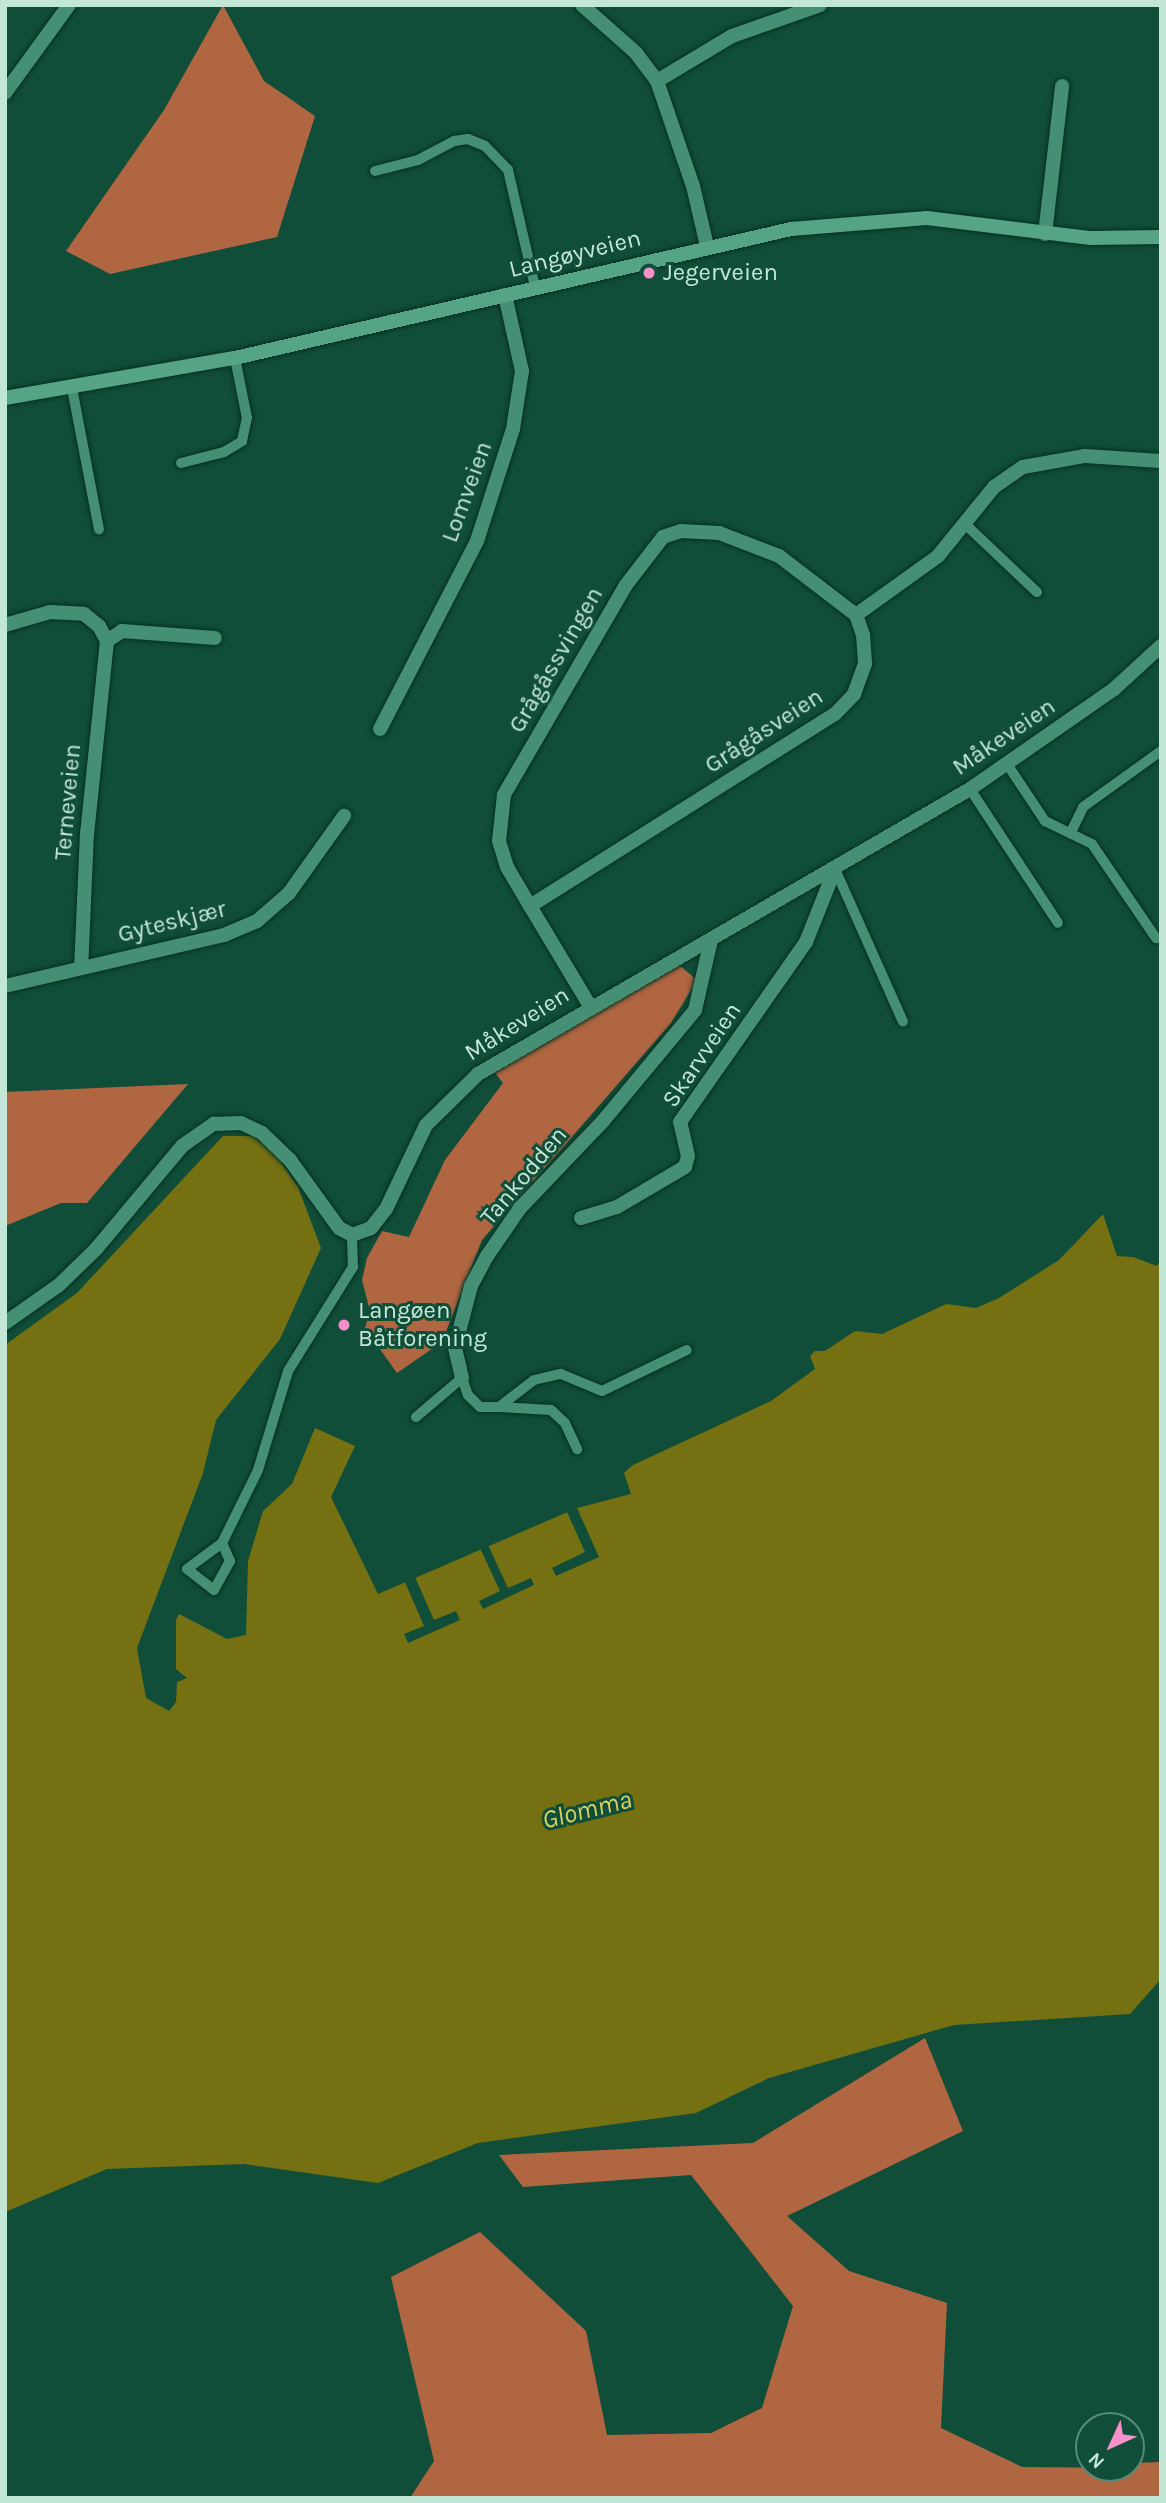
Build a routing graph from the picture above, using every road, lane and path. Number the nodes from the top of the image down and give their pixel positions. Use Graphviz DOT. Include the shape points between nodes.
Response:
graph roads {
  1 [pos="69,5"];
  2 [pos="820,5"];
  3 [pos="591,8"];
  4 [pos="657,81"];
  5 [pos="1062,86"];
  6 [pos="5,93"];
  7 [pos="375,170"];
  8 [pos="1045,234"];
  9 [pos="1161,237"];
  10 [pos="707,246"];
  11 [pos="535,287"];
  12 [pos="505,295"];
  13 [pos="235,358"];
  14 [pos="72,388"];
  15 [pos="5,398"];
  16 [pos="1161,461"];
  17 [pos="181,463"];
  18 [pos="965,524"];
  19 [pos="99,529"];
  20 [pos="1037,592"];
  21 [pos="856,615"];
  22 [pos="5,625"];
  23 [pos="215,638"];
  24 [pos="107,641"];
  25 [pos="1161,646"];
  26 [pos="380,729"];
  27 [pos="1161,751"];
  28 [pos="1007,764"];
  29 [pos="971,789"];
  30 [pos="344,816"];
  31 [pos="1072,830"];
  32 [pos="835,869"];
  33 [pos="530,906"];
  34 [pos="1058,923"];
  35 [pos="1156,938"];
  36 [pos="711,940"];
  37 [pos="81,968"];
  38 [pos="5,986"];
  39 [pos="590,1006"];
  40 [pos="903,1022"];
  41 [pos="581,1218"];
  42 [pos="352,1235"];
  43 [pos="5,1323"];
  44 [pos="687,1350"];
  45 [pos="461,1378"];
  46 [pos="499,1408"];
  47 [pos="416,1417"];
  48 [pos="577,1449"];
  49 [pos="222,1543"];
  1 -- 6 [label="street"];
  2 -- 4 [label="street" via="732,36"];
  3 -- 4 [label="street"];
  4 -- 10 [label="street" via="690,176"];
  5 -- 8 [label="street"];
  7 -- 11 [label="lane" via="418,160 461,139 494,152 508,170"];
  8 -- 9 [label="main road, Langøyveien" via="1125,240"];
  8 -- 10 [label="main road, Langøyveien" via="967,221 893,219 791,229"];
  10 -- 11 [label="main road, Langøyveien"];
  11 -- 12 [label="main road, Langøyveien"];
  12 -- 13 [label="main road, Langøyveien"];
  12 -- 26 [label="street, Lomveien" via="522,371 513,429 477,541"];
  13 -- 14 [label="main road, Langøyveien"];
  13 -- 17 [label="lane" via="247,418 242,442 224,452"];
  14 -- 15 [label="main road, Langøyveien"];
  14 -- 19 [label="lane"];
  16 -- 18 [label="street" via="1085,456 1036,462 1004,479"];
  18 -- 20 [label="lane"];
  18 -- 21 [label="street" via="921,571"];
  21 -- 33 [label="street, Grågåsveien" via="865,663 854,694 835,714"];
  21 -- 33 [label="street, Grågåssvingen" via="801,571 750,542 701,531 663,537 626,585 504,795 499,841 507,867"];
  22 -- 24 [label="street" via="50,612 85,614"];
  23 -- 24 [label="street" via="122,631"];
  24 -- 37 [label="street, Terneveien" via="87,833"];
  25 -- 28 [label="street, Måkeveien" via="1114,689"];
  27 -- 31 [label="lane" via="1083,807"];
  28 -- 29 [label="street, Måkeveien"];
  28 -- 31 [label="lane" via="1045,821"];
  29 -- 32 [label="street, Måkeveien"];
  29 -- 34 [label="lane"];
  30 -- 37 [label="street, Gyteskjær" via="289,893 257,921 224,935"];
  31 -- 35 [label="lane" via="1092,844"];
  32 -- 36 [label="street, Måkeveien"];
  32 -- 40 [label="lane"];
  32 -- 41 [label="street, Skarvveien" via="806,942 680,1122 688,1156 685,1167 617,1207"];
  33 -- 39 [label="street, Grågåssvingen"];
  36 -- 39 [label="street, Måkeveien"];
  36 -- 45 [label="street, Tankodden" via="695,1010 603,1121 520,1208 487,1256 471,1286 455,1347"];
  37 -- 38 [label="street, Gyteskjær"];
  39 -- 42 [label="street, Måkeveien" via="478,1074 451,1096 426,1125 386,1209 371,1228"];
  42 -- 43 [label="street" via="339,1228 290,1160 262,1133 241,1123 214,1124 182,1146 68,1276"];
  42 -- 49 [label="lane" via="353,1267 288,1371 258,1471"];
  44 -- 46 [label="lane" via="602,1391 561,1374 534,1380"];
  45 -- 46 [label="lane, Tankodden" via="480,1407"];
  45 -- 47 [label="lane"];
  46 -- 48 [label="lane" via="551,1410 565,1423"];
  49 -- 49 [label="lane" via="187,1569 214,1590 230,1561"];
}
